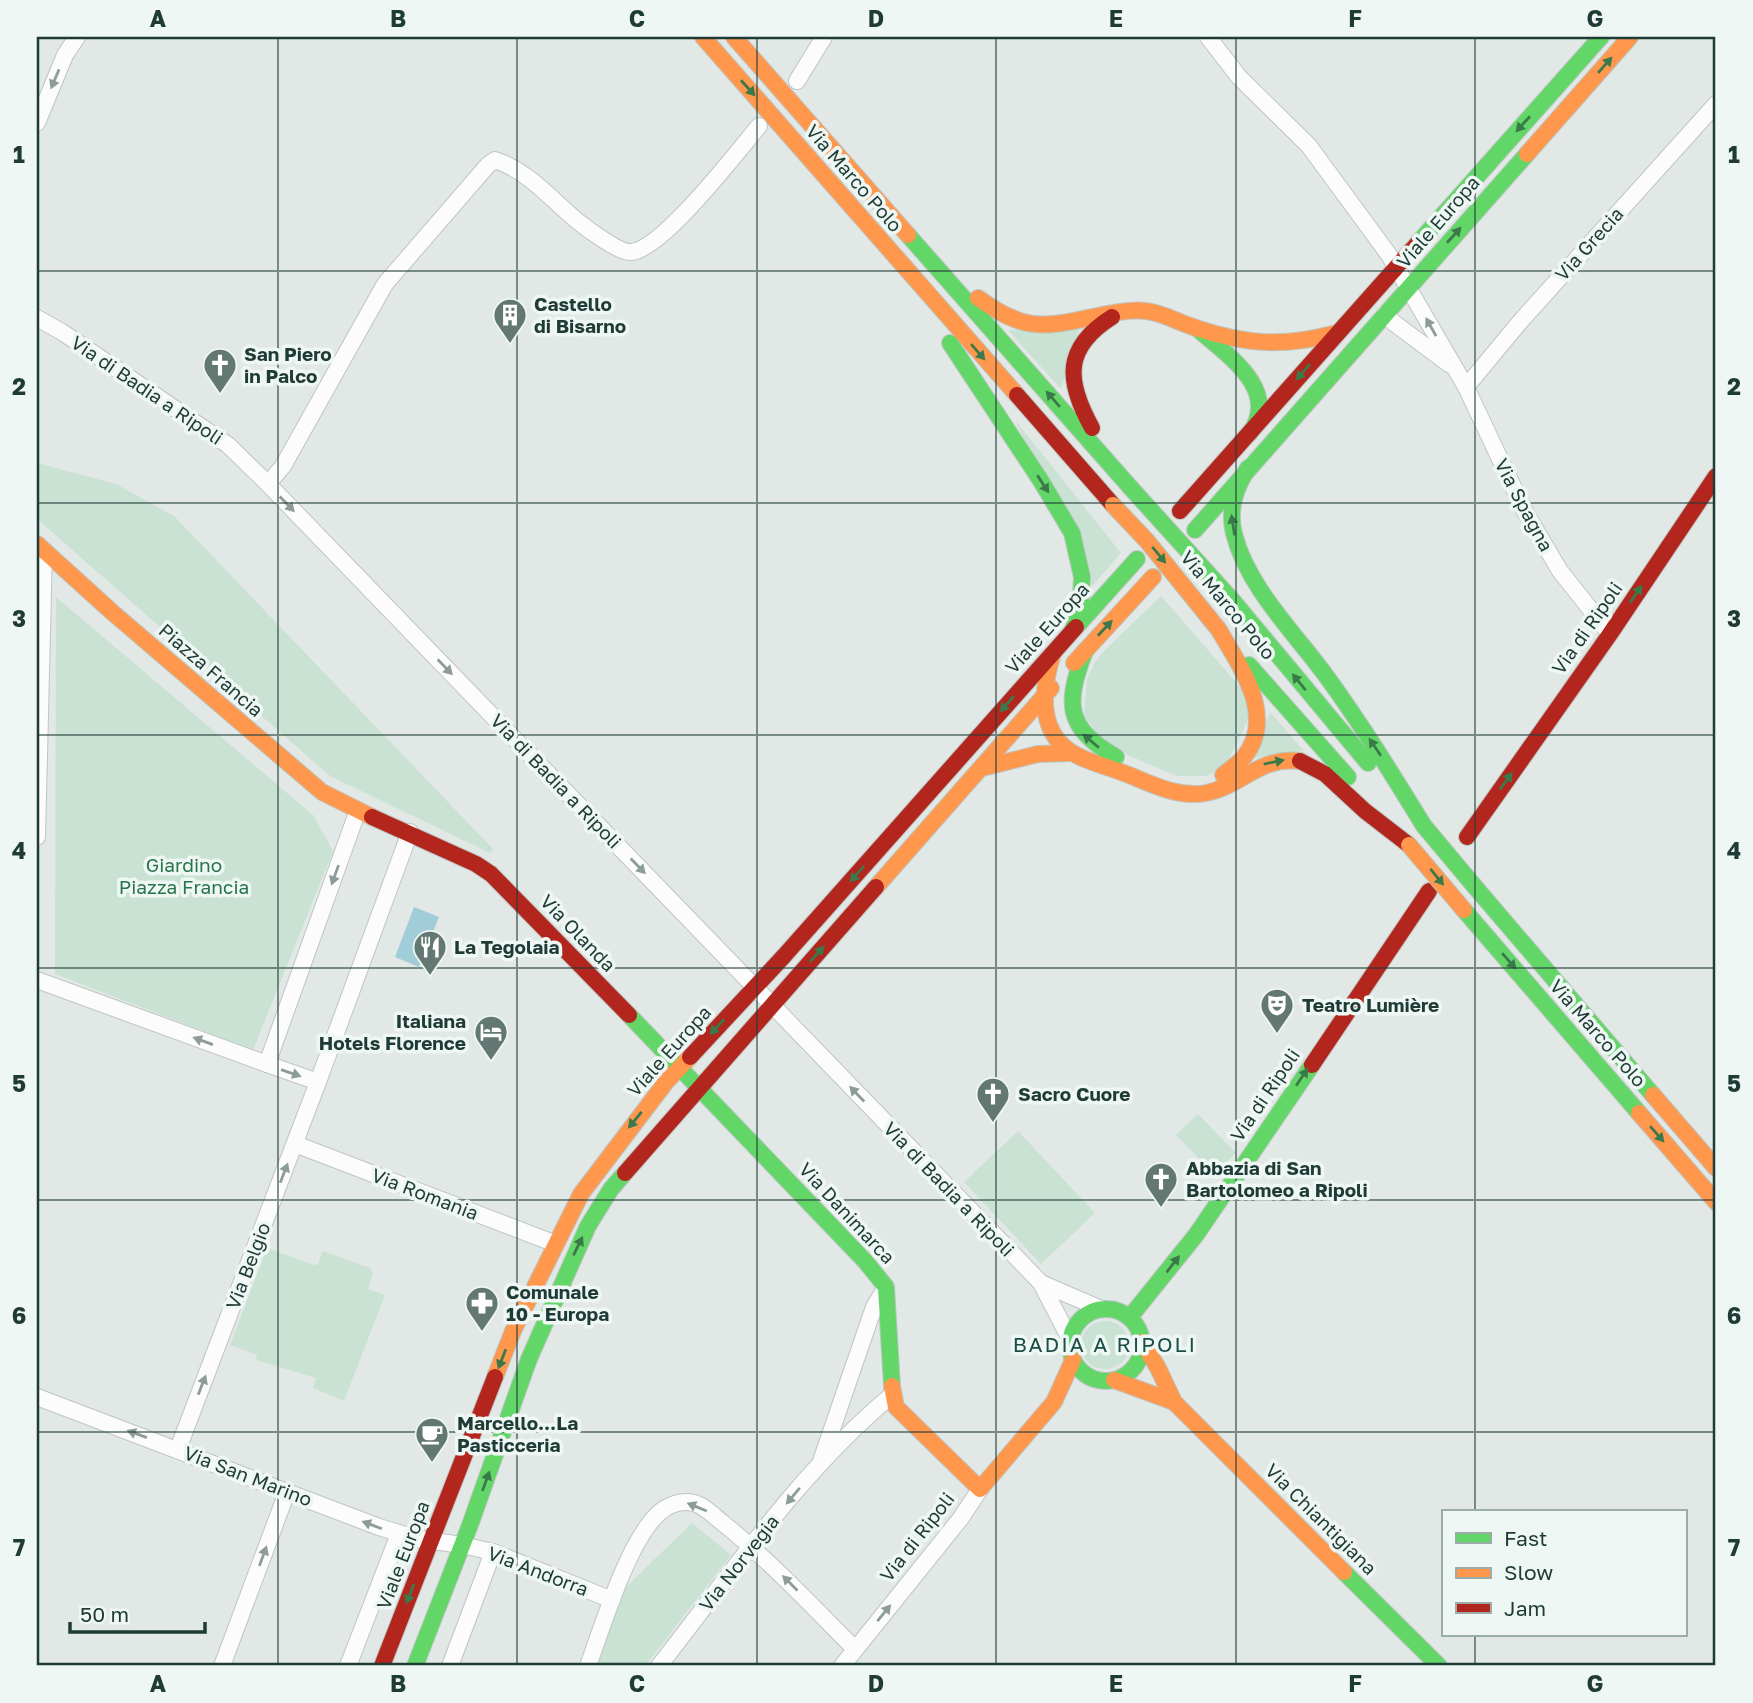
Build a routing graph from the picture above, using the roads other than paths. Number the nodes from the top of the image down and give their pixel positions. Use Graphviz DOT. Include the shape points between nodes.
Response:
graph roads {
  1 [pos="77,37"];
  2 [pos="703,37"];
  3 [pos="734,37"];
  4 [pos="824,37"];
  5 [pos="1208,37"];
  6 [pos="1601,37"];
  7 [pos="1630,37"];
  8 [pos="797,81"];
  9 [pos="1716,104"];
  10 [pos="37,123"];
  11 [pos="759,126"];
  12 [pos="915,243"];
  13 [pos="899,263"];
  14 [pos="1397,266"];
  15 [pos="1410,286"];
  16 [pos="1125,311"];
  17 [pos="37,318"];
  18 [pos="1380,319"];
  19 [pos="1198,330"];
  20 [pos="1337,333"];
  21 [pos="1454,368"];
  22 [pos="1466,387"];
  23 [pos="1250,433"];
  24 [pos="1248,468"];
  25 [pos="1716,475"];
  26 [pos="268,484"];
  27 [pos="1130,487"];
  28 [pos="1180,511"];
  29 [pos="1195,530"];
  30 [pos="40,547"];
  31 [pos="1137,559"];
  32 [pos="1153,577"];
  33 [pos="1073,630"];
  34 [pos="1219,630"];
  35 [pos="1610,634"];
  36 [pos="1084,651"];
  37 [pos="1053,653"];
  38 [pos="1043,697"];
  39 [pos="1071,753"];
  40 [pos="982,768"];
  41 [pos="37,780"];
  42 [pos="358,810"];
  43 [pos="1424,826"];
  44 [pos="410,832"];
  45 [pos="37,837"];
  46 [pos="1467,837"];
  47 [pos="1409,845"];
  48 [pos="1429,891"];
  49 [pos="37,980"];
  50 [pos="756,986"];
  51 [pos="772,1004"];
  52 [pos="267,1064"];
  53 [pos="679,1068"];
  54 [pos="318,1082"];
  55 [pos="698,1088"];
  56 [pos="295,1144"];
  57 [pos="1716,1168"];
  58 [pos="1716,1202"];
  59 [pos="555,1244"];
  60 [pos="1041,1283"];
  61 [pos="886,1287"];
  62 [pos="1101,1309"];
  63 [pos="1130,1317"];
  64 [pos="1070,1339"];
  65 [pos="1142,1342"];
  66 [pos="1073,1360"];
  67 [pos="1108,1381"];
  68 [pos="892,1395"];
  69 [pos="37,1397"];
  70 [pos="1054,1402"];
  71 [pos="1174,1402"];
  72 [pos="178,1449"];
  73 [pos="821,1462"];
  74 [pos="980,1489"];
  75 [pos="287,1492"];
  76 [pos="399,1534"];
  77 [pos="431,1541"];
  78 [pos="462,1545"];
  79 [pos="752,1546"];
  80 [pos="493,1552"];
  81 [pos="612,1600"];
  82 [pos="855,1649"];
  83 [pos="222,1666"];
  84 [pos="348,1666"];
  85 [pos="382,1666"];
  86 [pos="415,1666"];
  87 [pos="450,1666"];
  88 [pos="588,1666"];
  89 [pos="659,1666"];
  90 [pos="842,1666"];
  91 [pos="1439,1666"];
  1 -- 10 [label="street, one-way"];
  2 -- 13 [label="main road, Via Marco Polo, one-way"];
  3 -- 12 [label="main road, Via Marco Polo"];
  4 -- 8 [label="street"];
  5 -- 14 [label="street, Via Spagna" via="1239,78 1309,146"];
  6 -- 14 [label="main road, Viale Europa, one-way"];
  15 -- 7 [label="main road, Viale Europa, one-way"];
  9 -- 22 [label="street, Via Grecia"];
  11 -- 26 [label="street" via="677,222 631,252 620,250 578,222 509,165 495,160 488,165 385,284 283,466"];
  12 -- 16 [label="main road" via="985,304 1013,321 1048,324"];
  27 -- 12 [label="main road, Via Marco Polo, one-way"];
  13 -- 33 [label="main road, one-way" via="1072,533 1082,577"];
  13 -- 34 [label="main road, Via Marco Polo, one-way, bridge" via="1153,548"];
  14 -- 15 [label="street, Via Spagna"];
  14 -- 20 [label="main road, Viale Europa"];
  15 -- 18 [label="main road, Viale Europa"];
  21 -- 15 [label="street, Via Spagna, one-way"];
  16 -- 19 [label="main road" via="1153,312"];
  16 -- 27 [label="main road" via="1099,324 1083,340 1072,377 1081,409"];
  17 -- 26 [label="street, Via di Badia a Ripoli" via="228,445"];
  18 -- 21 [label="street, Via Spagna" via="1394,323"];
  18 -- 24 [label="main road, Viale Europa"];
  19 -- 20 [label="main road" via="1276,346"];
  19 -- 23 [label="main road" via="1255,387 1261,399 1260,414"];
  20 -- 23 [label="main road, Viale Europa, one-way"];
  21 -- 22 [label="street, Via Spagna"];
  22 -- 35 [label="street, Via Spagna" via="1524,510 1560,571"];
  23 -- 28 [label="main road, Viale Europa"];
  24 -- 29 [label="main road, Viale Europa"];
  43 -- 24 [label="main road, one-way" via="1380,754 1240,553 1231,508 1236,486"];
  35 -- 25 [label="main road, Via di Ripoli, one-way"];
  26 -- 50 [label="street, Via di Badia a Ripoli, one-way"];
  43 -- 27 [label="main road, Via Marco Polo, one-way, bridge"];
  30 -- 41 [label="street"];
  30 -- 42 [label="main road, Piazza Francia" via="297,772 322,792"];
  31 -- 33 [label="main road, Viale Europa"];
  36 -- 32 [label="main road, one-way"];
  33 -- 37 [label="main road, Viale Europa"];
  34 -- 36 [label="main road, one-way" via="1254,692 1259,718 1252,743 1239,763 1206,782 1153,773 1104,751 1084,736 1073,714 1072,697"];
  34 -- 47 [label="main road, Via Marco Polo"];
  46 -- 35 [label="main road, Via di Ripoli, one-way"];
  36 -- 38 [label="main road"];
  37 -- 38 [label="main road"];
  37 -- 50 [label="main road, Viale Europa, one-way"];
  38 -- 39 [label="main road" via="1049,727"];
  38 -- 40 [label="main road"];
  39 -- 40 [label="main road" via="1038,754"];
  39 -- 47 [label="main road, one-way" via="1184,795 1219,789 1266,763 1302,761"];
  51 -- 40 [label="main road, one-way"];
  41 -- 45 [label="street"];
  42 -- 44 [label="main road, Piazza Francia"];
  42 -- 52 [label="street, one-way"];
  43 -- 57 [label="main road, Via Marco Polo, bridge"];
  44 -- 53 [label="main road, Via Olanda" via="491,874"];
  44 -- 54 [label="street"];
  47 -- 58 [label="main road, Via Marco Polo, one-way, bridge"];
  63 -- 48 [label="main road, Via di Ripoli, one-way" via="1227,1192"];
  52 -- 49 [label="street, one-way"];
  50 -- 51 [label="street, Via di Badia a Ripoli"];
  50 -- 53 [label="main road, Viale Europa, one-way"];
  51 -- 55 [label="main road"];
  60 -- 51 [label="street, Via di Badia a Ripoli, one-way"];
  52 -- 54 [label="street, one-way"];
  53 -- 55 [label="main road, Via Olanda"];
  53 -- 59 [label="main road, Viale Europa, one-way" via="598,1169"];
  54 -- 56 [label="street, Via Belgio"];
  55 -- 61 [label="main road, Via Danimarca"];
  78 -- 55 [label="main road, one-way" via="529,1359 580,1241 621,1175"];
  56 -- 59 [label="street, Via Romania"];
  72 -- 56 [label="street, Via Belgio, one-way"];
  59 -- 77 [label="main road, Viale Europa, one-way" via="513,1331"];
  60 -- 62 [label="street, Via di Badia a Ripoli"];
  60 -- 64 [label="street, Via di Badia a Ripoli"];
  61 -- 68 [label="main road, Via Danimarca"];
  61 -- 73 [label="street, Via Norvegia" via="874,1307"];
  62 -- 63 [label="main road" via="1118,1310"];
  62 -- 64 [label="main road" via="1080,1319"];
  63 -- 65 [label="main road"];
  64 -- 66 [label="main road"];
  65 -- 67 [label="main road" via="1133,1369"];
  65 -- 71 [label="main road, Via Chiantigiana"];
  66 -- 67 [label="main road" via="1089,1377"];
  66 -- 70 [label="main road, Via di Ripoli"];
  67 -- 70 [label="main road, Via di Ripoli"];
  67 -- 71 [label="main road, Via Chiantigiana"];
  68 -- 73 [label="street, Via Norvegia"];
  68 -- 74 [label="main road" via="901,1413"];
  72 -- 69 [label="street, Via San Marino, one-way"];
  70 -- 74 [label="main road, Via di Ripoli"];
  71 -- 91 [label="main road, Via Chiantigiana"];
  72 -- 75 [label="street, Via San Marino"];
  73 -- 79 [label="street, Via Norvegia, one-way"];
  82 -- 74 [label="street, Via di Ripoli, one-way"];
  76 -- 75 [label="street, Via San Marino, one-way"];
  83 -- 75 [label="street, one-way"];
  76 -- 77 [label="street, Via San Marino"];
  76 -- 84 [label="street, Viale Europa"];
  77 -- 78 [label="street, Via San Marino"];
  77 -- 85 [label="main road, Viale Europa, one-way"];
  78 -- 80 [label="street, Via Andorra"];
  78 -- 86 [label="main road"];
  79 -- 81 [label="street, one-way" via="696,1504 673,1504 658,1513 643,1532"];
  82 -- 79 [label="street, one-way"];
  79 -- 89 [label="street, Via Norvegia"];
  80 -- 81 [label="street, Via Andorra"];
  80 -- 87 [label="street"];
  81 -- 88 [label="street"];
  82 -- 90 [label="street, Via di Ripoli"];
}
